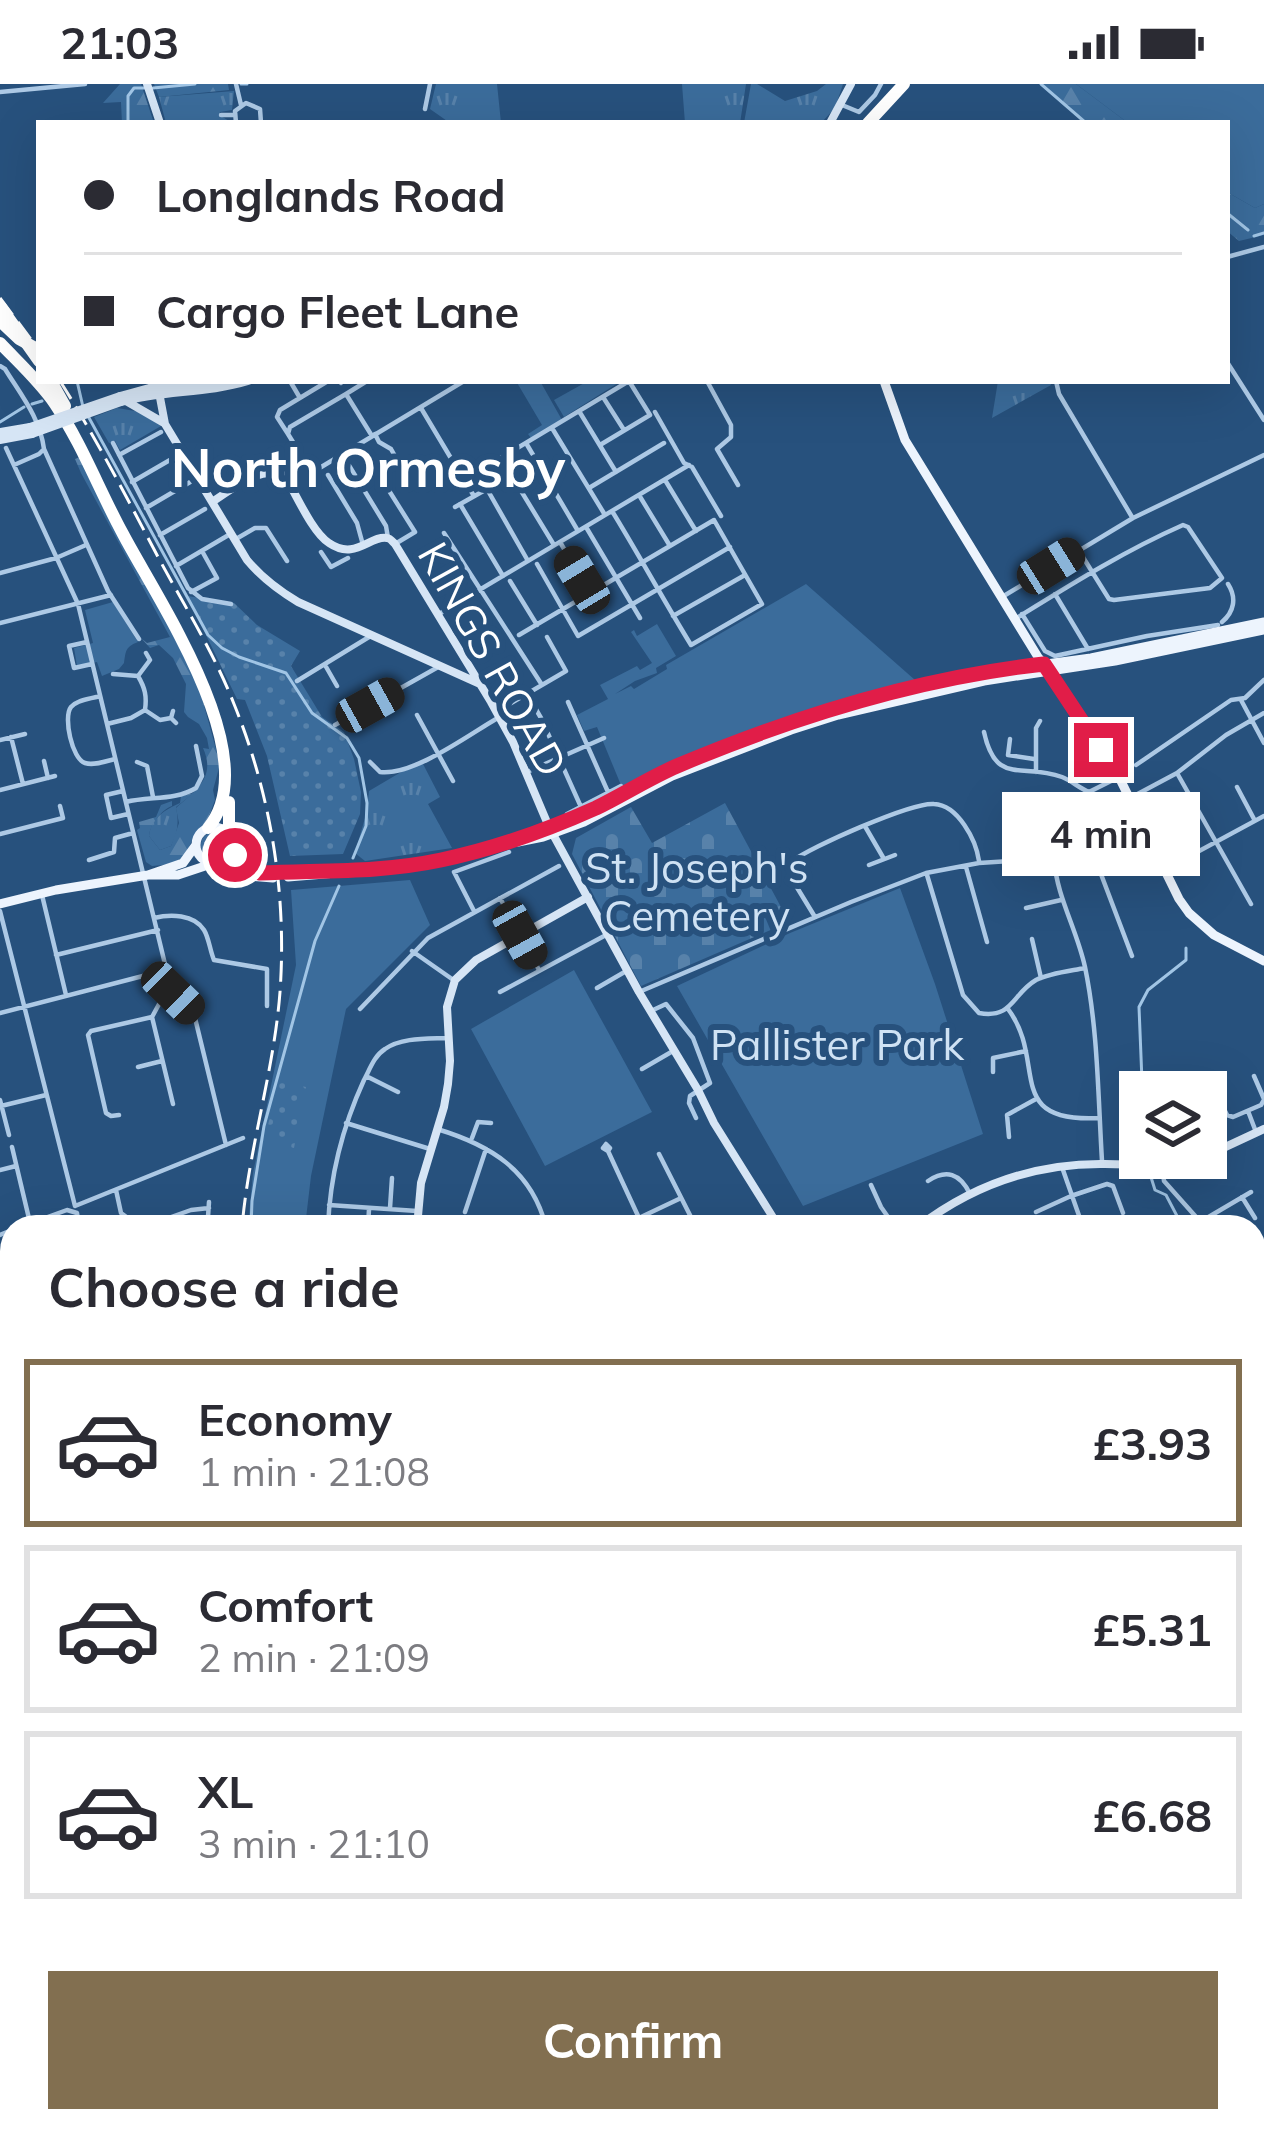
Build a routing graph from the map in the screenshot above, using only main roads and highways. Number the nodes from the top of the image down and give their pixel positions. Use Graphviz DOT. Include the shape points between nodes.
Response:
graph roads {
  1 [pos="904,84"];
  2 [pos="914,84"];
  3 [pos="873,120"];
  4 [pos="873,120"];
  5 [pos="0,306"];
  6 [pos="0,321"];
  7 [pos="0,331"];
  8 [pos="0,343"];
  9 [pos="36,352"];
  10 [pos="36,353"];
  11 [pos="36,355"];
  12 [pos="36,381"];
  13 [pos="39,384"];
  14 [pos="53,384"];
  15 [pos="885,384"];
  16 [pos="1264,626"];
  17 [pos="1047,668"];
  18 [pos="208,828"];
  19 [pos="231,840"];
  20 [pos="196,845"];
  21 [pos="216,863"];
  22 [pos="150,874"];
  23 [pos="273,875"];
  24 [pos="0,907"];
  25 [pos="1264,961"];
  1 -- 3 [label="highway"];
  2 -- 4 [label="highway"];
  5 -- 9 [label="highway"];
  6 -- 10 [label="highway, bridge"];
  7 -- 11 [label="highway, bridge"];
  8 -- 12 [label="highway"];
  13 -- 18 [label="highway" via="195,663 224,769 220,810"];
  14 -- 19 [label="highway" via="211,686 229,760"];
  15 -- 17 [label="main road" via="905,440"];
  16 -- 17 [label="main road"];
  17 -- 23 [label="main road, bridge" via="791,730 508,847 397,868"];
  17 -- 25 [label="main road" via="1119,777 1179,899 1206,930"];
  18 -- 19 [label="main road"];
  18 -- 20 [label="main road"];
  19 -- 21 [label="main road" via="228,857"];
  19 -- 23 [label="main road" via="244,868"];
  20 -- 21 [label="main road" via="201,858"];
  20 -- 22 [label="main road" via="182,863"];
  21 -- 22 [label="main road"];
  21 -- 23 [label="main road" via="248,876"];
  22 -- 24 [label="main road"];
}
